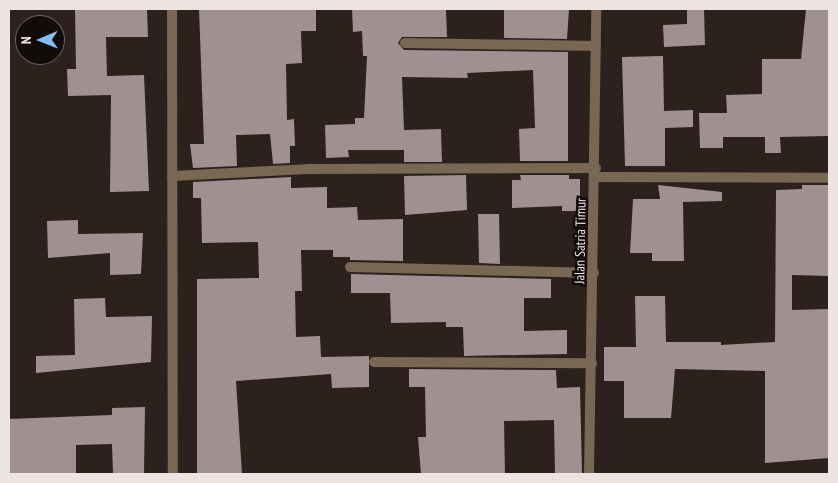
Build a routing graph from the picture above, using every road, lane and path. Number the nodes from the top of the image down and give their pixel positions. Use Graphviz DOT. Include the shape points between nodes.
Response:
graph roads {
  1 [pos="172,9"];
  2 [pos="596,9"];
  3 [pos="405,43"];
  4 [pos="596,46"];
  5 [pos="595,173"];
  6 [pos="172,176"];
  7 [pos="829,178"];
  8 [pos="350,267"];
  9 [pos="594,272"];
  10 [pos="374,362"];
  11 [pos="592,363"];
  12 [pos="172,474"];
  13 [pos="589,474"];
  1 -- 6 [label="street"];
  2 -- 4 [label="street, Jalan Satria Timur"];
  3 -- 4 [label="street"];
  4 -- 5 [label="street, Jalan Satria Timur"];
  5 -- 6 [label="street" via="308,169"];
  5 -- 7 [label="street"];
  5 -- 9 [label="street, Jalan Satria Timur"];
  6 -- 12 [label="street"];
  8 -- 9 [label="street"];
  9 -- 11 [label="street, Jalan Satria Timur"];
  10 -- 11 [label="street"];
  11 -- 13 [label="street, Jalan Satria Timur"];
}
